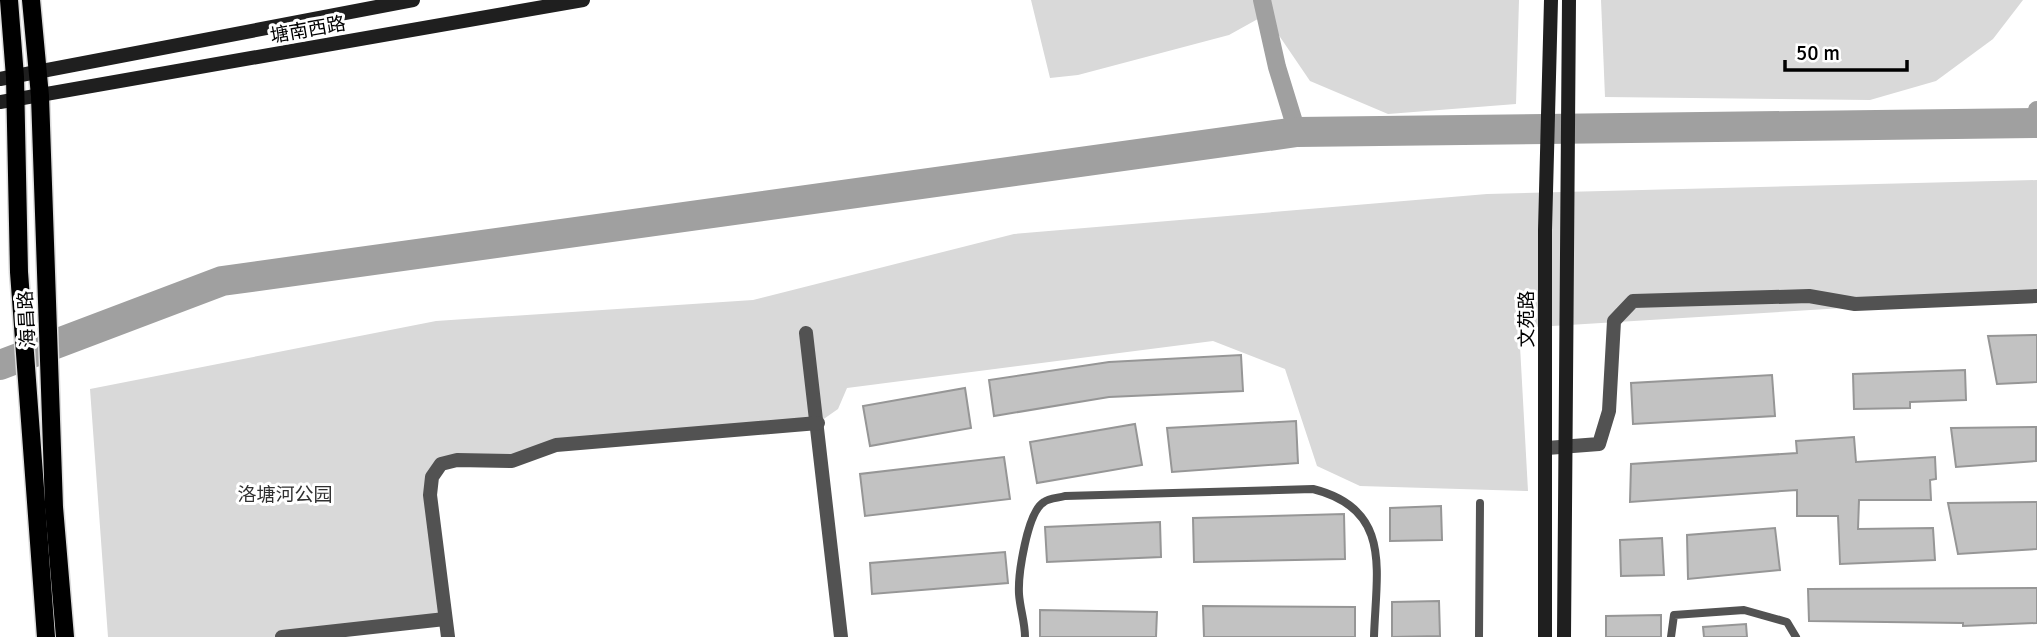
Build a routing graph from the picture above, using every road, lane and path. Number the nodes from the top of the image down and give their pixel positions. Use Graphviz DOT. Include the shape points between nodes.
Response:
graph roads {
  1 [pos="9,0"];
  2 [pos="31,0"];
  3 [pos="413,0"];
  4 [pos="582,0"];
  5 [pos="1551,0"];
  6 [pos="1569,0"];
  7 [pos="36,71"];
  8 [pos="7,78"];
  9 [pos="40,96"];
  10 [pos="7,101"];
  11 [pos="2037,296"];
  12 [pos="806,333"];
  13 [pos="818,423"];
  14 [pos="1564,447"];
  15 [pos="1547,448"];
  16 [pos="1480,503"];
  17 [pos="445,619"];
  18 [pos="46,637"];
  19 [pos="65,637"];
  20 [pos="282,637"];
  21 [pos="448,637"];
  22 [pos="841,637"];
  23 [pos="1025,637"];
  24 [pos="1374,637"];
  25 [pos="1479,637"];
  26 [pos="1545,637"];
  27 [pos="1564,637"];
  28 [pos="1671,637"];
  29 [pos="1796,637"];
  1 -- 8 [label="main road, 海昌路"];
  2 -- 7 [label="main road, 海昌路"];
  3 -- 7 [label="main road, 塘南西路"];
  4 -- 9 [label="main road, 塘南西路"];
  5 -- 15 [label="main road, 文苑路" via="1545,230"];
  6 -- 14 [label="main road, 文苑路"];
  7 -- 8 [label="main road, 塘南西路"];
  7 -- 9 [label="main road, 海昌路"];
  8 -- 10 [label="main road, 海昌路"];
  9 -- 10 [label="main road, 塘南西路"];
  9 -- 19 [label="main road, 海昌路" via="54,507"];
  10 -- 18 [label="main road, 海昌路"];
  11 -- 14 [label="street" via="1855,304 1809,296 1633,301 1614,321 1609,411 1600,444"];
  12 -- 13 [label="street"];
  13 -- 17 [label="street" via="556,445 512,461 441,464 432,477 430,495"];
  13 -- 22 [label="street"];
  14 -- 15 [label="street"];
  14 -- 27 [label="main road, 文苑路"];
  15 -- 26 [label="main road, 文苑路"];
  16 -- 25 [label="lane"];
  17 -- 20 [label="street"];
  17 -- 21 [label="street"];
  23 -- 24 [label="lane" via="1019,594 1032,517 1043,502 1065,496 1313,489 1357,508 1368,525 1376,547"];
  28 -- 29 [label="lane" via="1674,615 1744,610 1787,622"];
}
